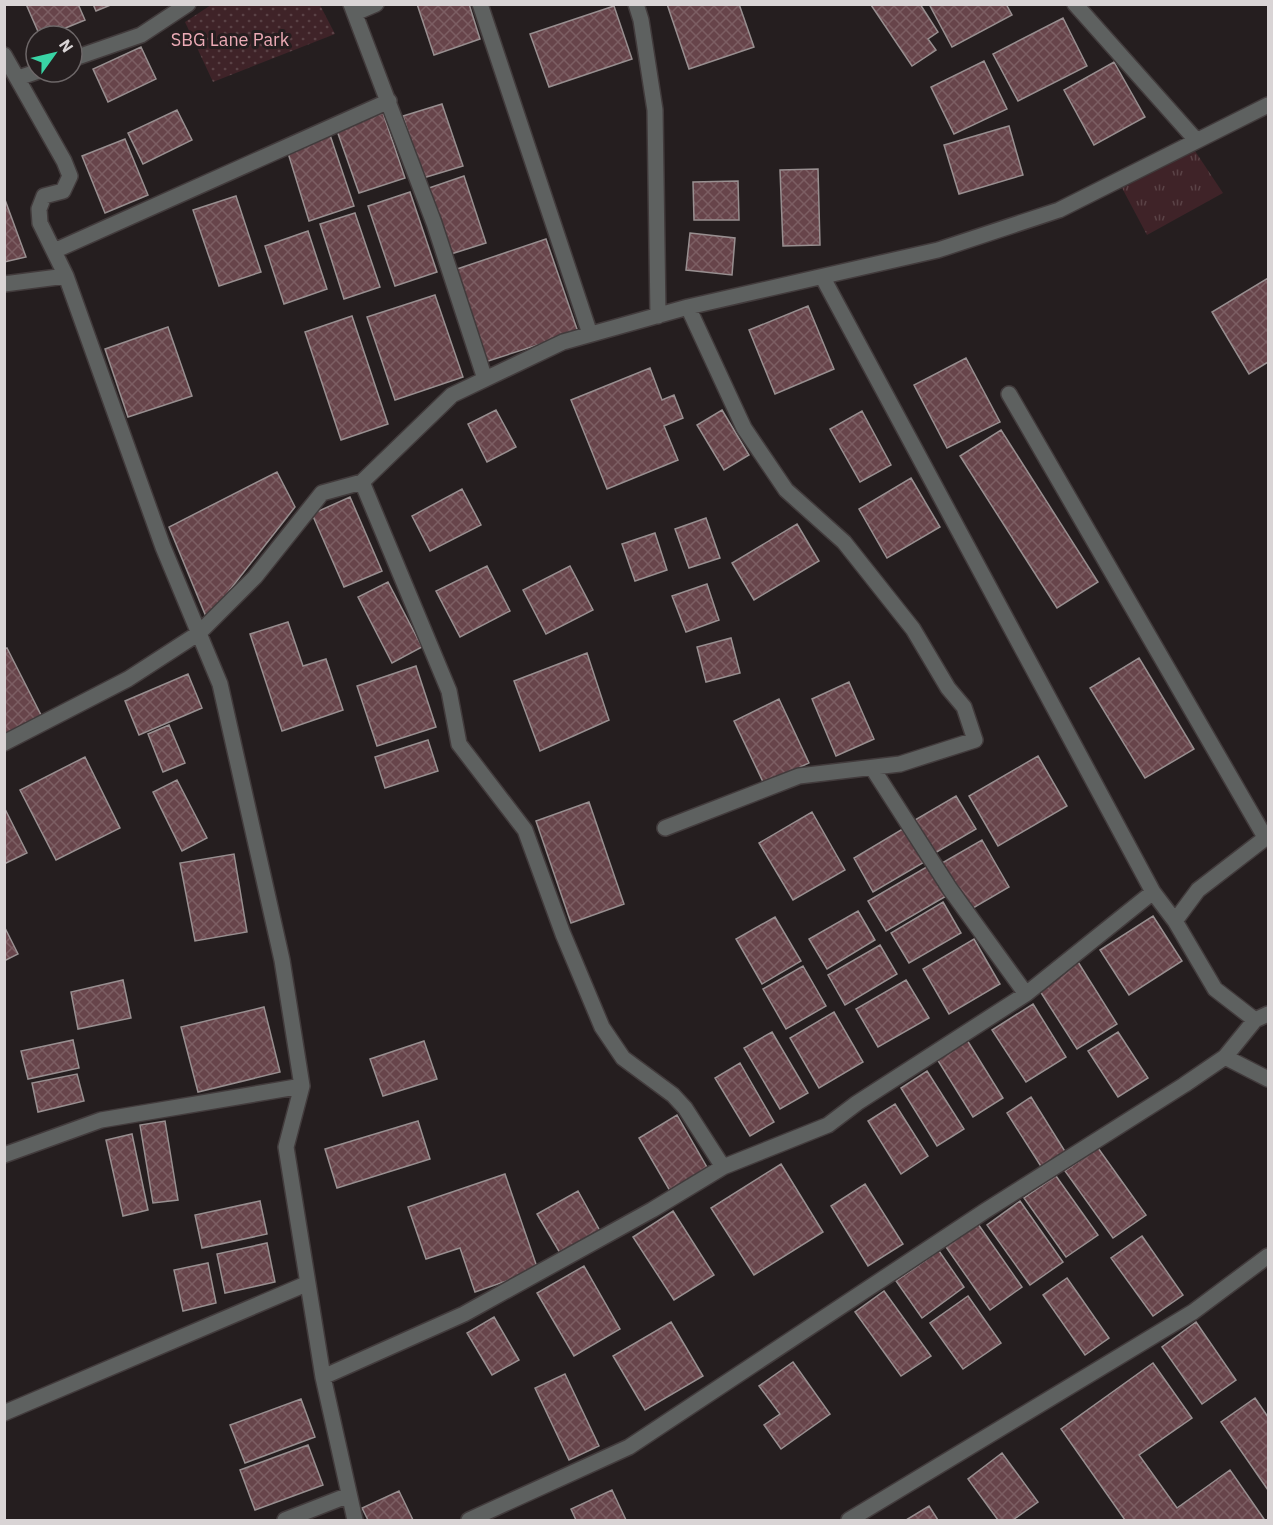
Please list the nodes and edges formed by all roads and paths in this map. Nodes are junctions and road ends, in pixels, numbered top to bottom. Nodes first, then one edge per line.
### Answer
1 (188, 4) edge
2 (376, 4) edge
3 (480, 4) edge
4 (636, 4) edge
5 (1075, 4) edge
6 (353, 9) edge
7 (4, 55) edge
8 (84, 55) edge
9 (24, 76) edge
10 (18, 78) junction
11 (389, 102) junction
12 (1269, 105) edge
13 (1196, 140) junction
14 (54, 251) junction
15 (66, 276) junction
16 (823, 278) junction
17 (4, 284) edge
18 (688, 307) junction
19 (658, 316) junction
20 (590, 334) junction
21 (485, 379) junction
22 (1009, 394) dead end
23 (362, 482) junction
24 (199, 633) junction
25 (4, 743) edge
26 (873, 769) junction
27 (665, 828) dead end
28 (1267, 837) edge
29 (1153, 892) junction
30 (1175, 921) junction
31 (1026, 994) junction
32 (1262, 1017) edge
33 (1225, 1057) junction
34 (1269, 1079) edge
35 (302, 1086) junction
36 (4, 1155) edge
37 (723, 1167) junction
38 (1269, 1256) edge
39 (306, 1284) junction
40 (323, 1377) junction
41 (4, 1413) edge
42 (349, 1495) junction
43 (285, 1521) edge
44 (355, 1521) edge
45 (469, 1521) edge
46 (849, 1521) edge

1 - 8 street
2 - 6 street
3 - 20 street
4 - 19 street
5 - 13 street
6 - 11 street
7 - 10 street
9 - 10 street
10 - 14 street
11 - 14 street
11 - 21 street
12 - 13 street
13 - 16 street
14 - 15 street
15 - 17 street
15 - 24 street
16 - 18 street
16 - 29 street
18 - 19 street
18 - 26 street
19 - 20 street
20 - 21 street
21 - 23 street
22 - 28 street
23 - 24 street
23 - 37 street
24 - 25 street
24 - 35 street
26 - 27 street
26 - 31 street
28 - 30 street
29 - 30 street
29 - 31 street
30 - 32 street
31 - 37 street
32 - 33 street
33 - 34 street
33 - 45 street
35 - 36 street
35 - 39 street
37 - 40 street
38 - 46 street
39 - 40 street
39 - 41 street
40 - 42 street
42 - 43 street
42 - 44 street

